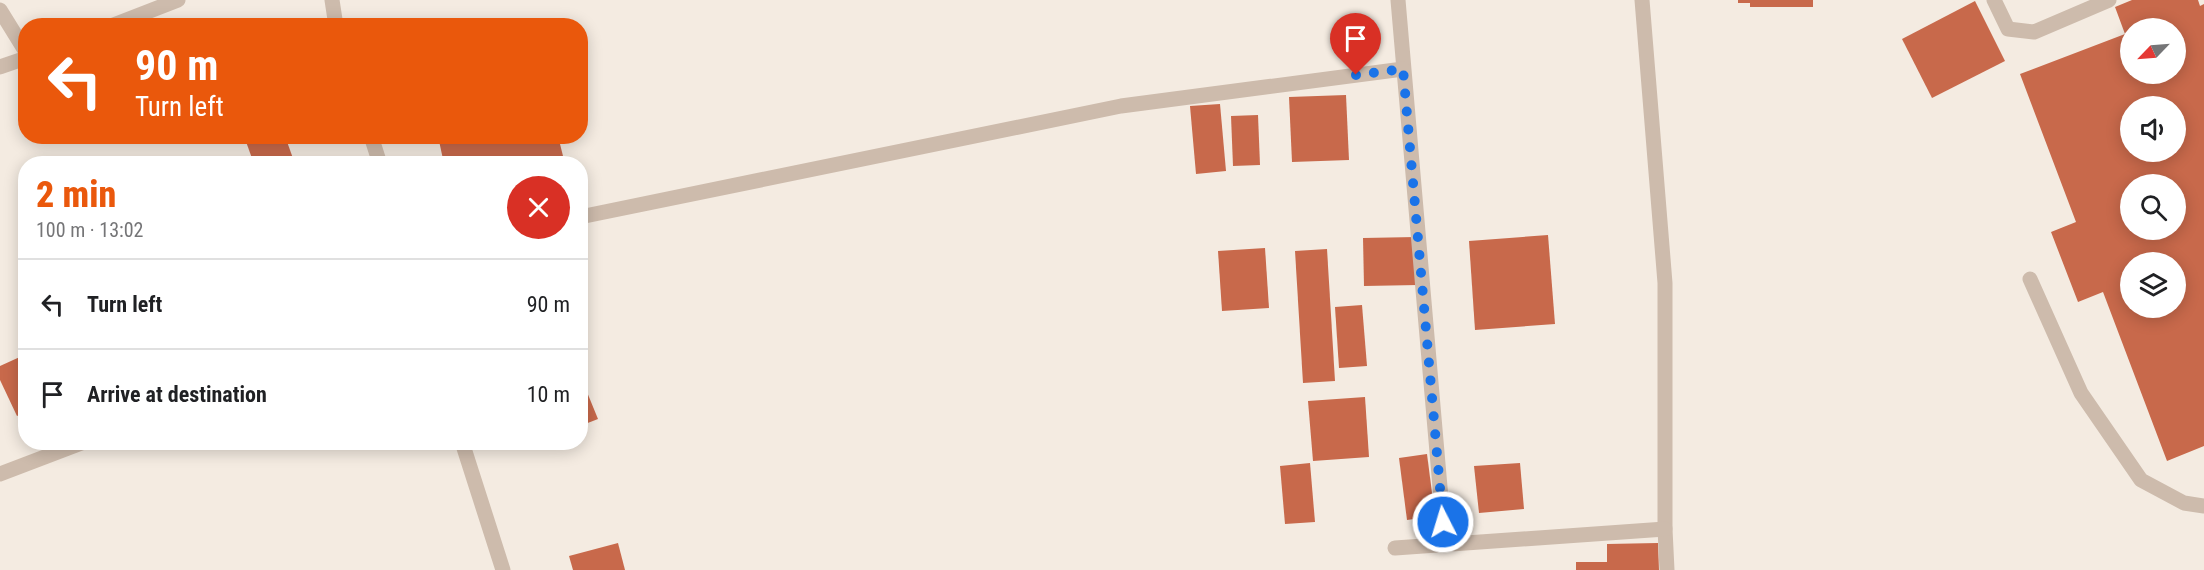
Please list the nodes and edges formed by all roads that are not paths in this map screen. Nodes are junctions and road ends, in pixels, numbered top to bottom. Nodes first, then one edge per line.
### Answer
1 (178, 0) edge
2 (332, 0) edge
3 (1398, 0) edge
4 (1641, 0) edge
5 (1994, 0) edge
6 (2109, 0) edge
7 (0, 10) edge
8 (132, 18) edge
9 (335, 18) edge
10 (18, 39) edge
11 (18, 61) edge
12 (0, 67) edge
13 (1403, 69) junction
14 (588, 215) edge
15 (2030, 279) dead end
16 (63, 450) edge
17 (465, 450) edge
18 (0, 474) edge
19 (2204, 506) edge
20 (1665, 530) junction
21 (1445, 545) junction
22 (1395, 548) dead end
23 (503, 570) edge
24 (1667, 570) edge

1 - 8 street
2 - 9 street
3 - 13 street
4 - 20 street
5 - 6 street
7 - 10 street
11 - 12 street
13 - 14 street
13 - 21 street
15 - 19 street
16 - 18 street
17 - 23 street
20 - 21 street
20 - 24 street
21 - 22 street

